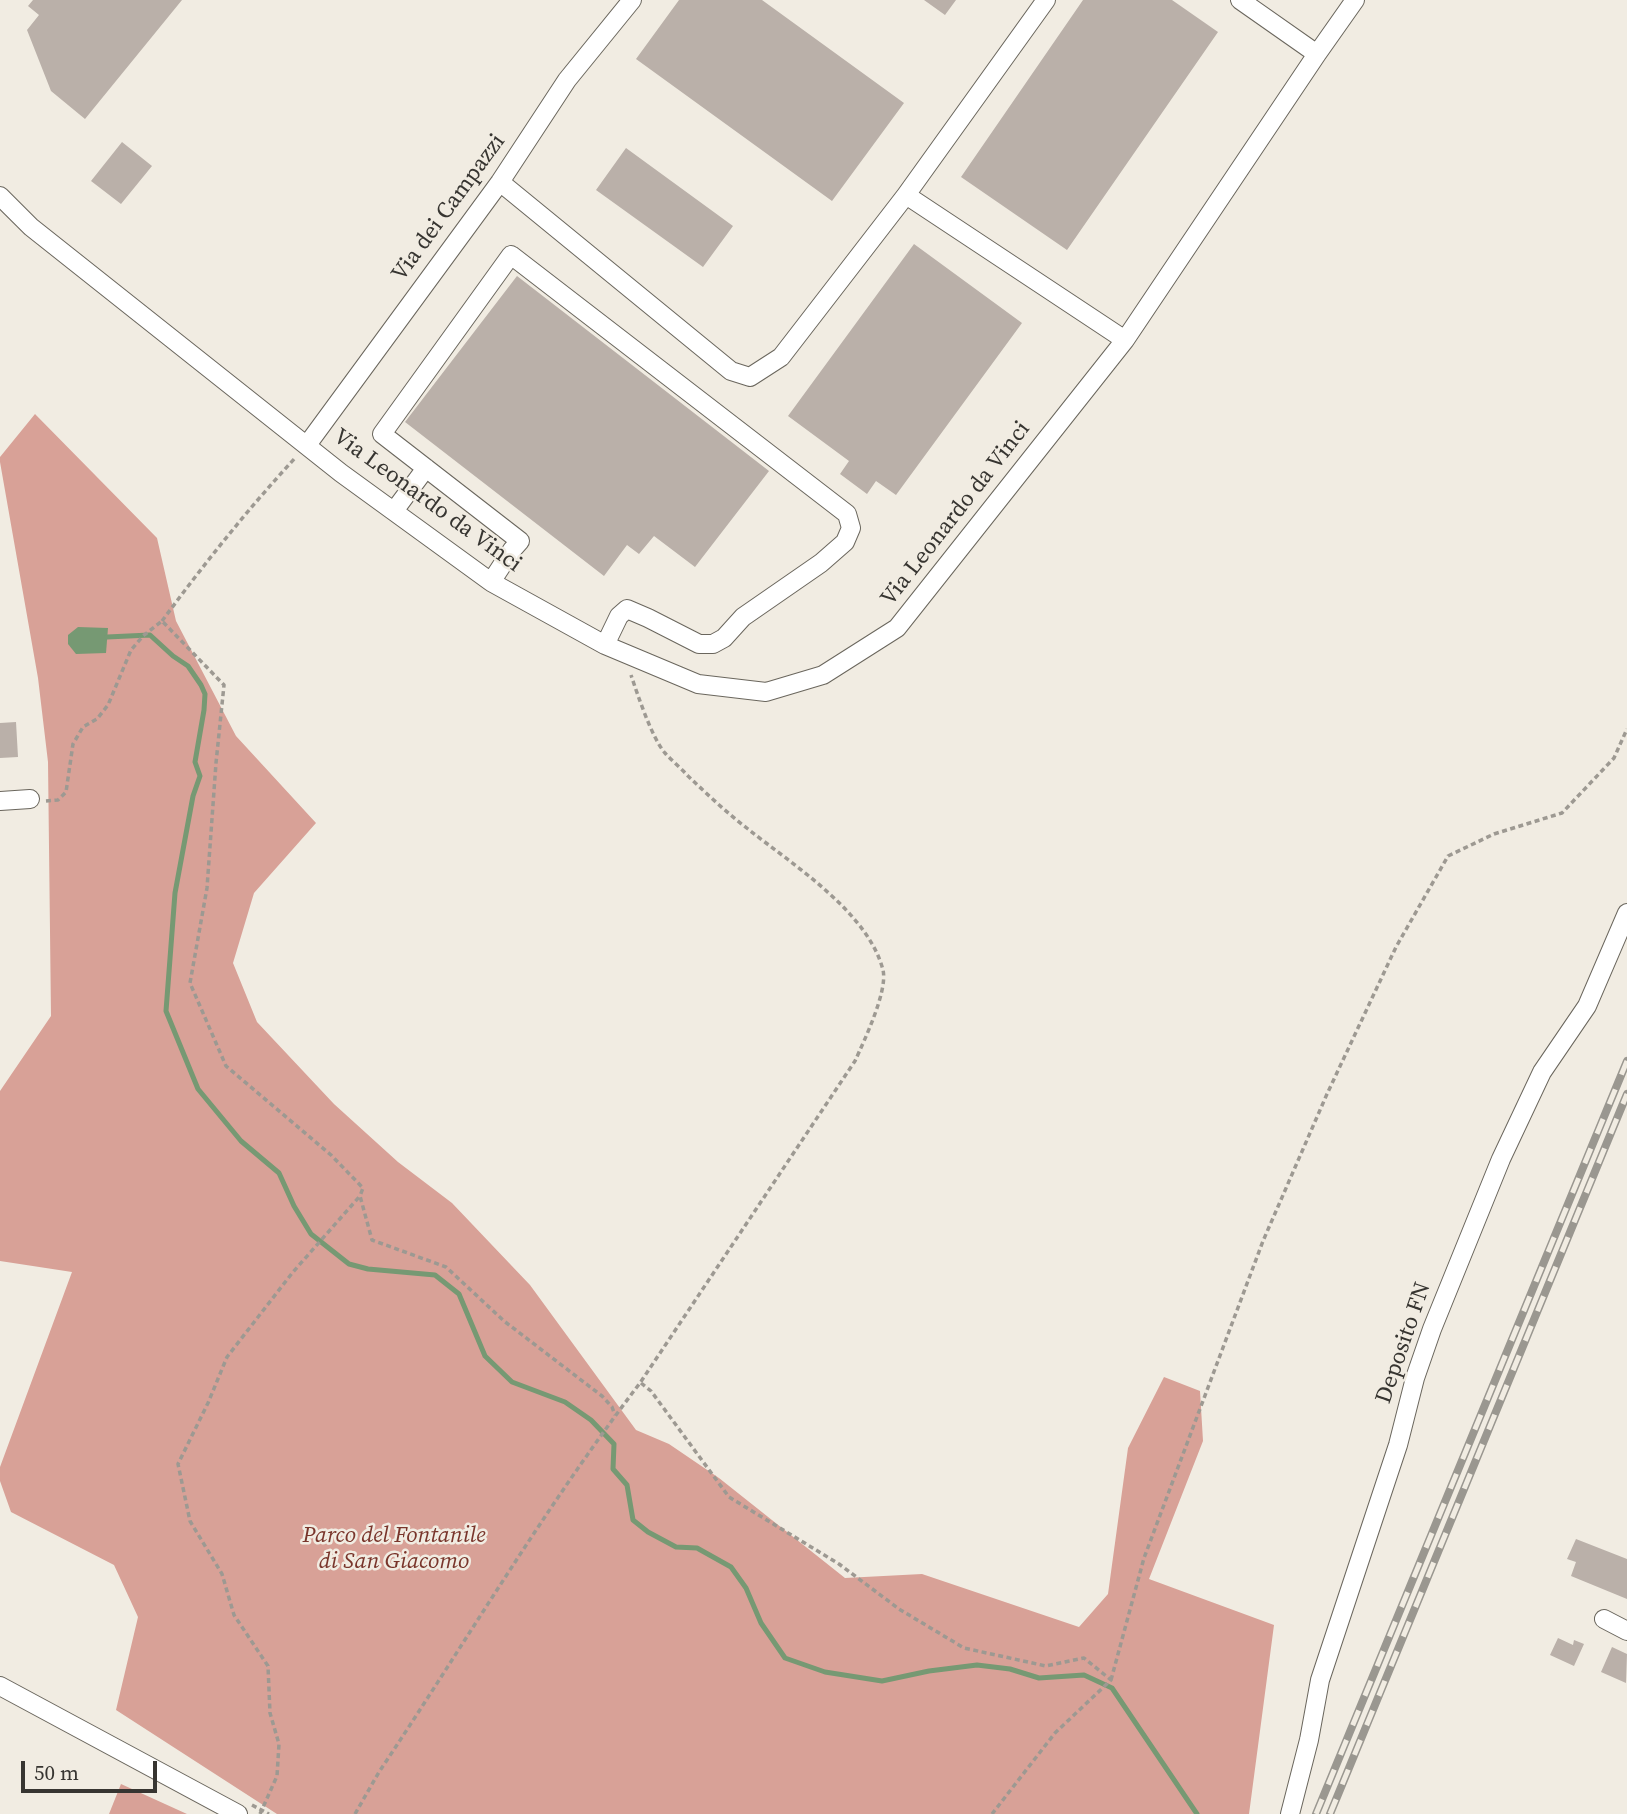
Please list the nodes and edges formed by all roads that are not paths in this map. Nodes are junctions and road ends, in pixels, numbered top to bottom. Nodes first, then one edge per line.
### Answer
1 (632, 0) edge
2 (1046, 0) edge
3 (1240, 0) edge
4 (1355, 0) edge
5 (1317, 54) junction
6 (500, 183) junction
7 (906, 195) junction
8 (0, 196) edge
9 (1125, 340) junction
10 (307, 445) junction
11 (426, 468) junction
12 (394, 511) junction
13 (491, 582) junction
14 (605, 645) junction
15 (30, 799) road end
16 (0, 801) edge
17 (1627, 912) edge
18 (1604, 1619) dead end
19 (1627, 1631) edge
20 (0, 1686) edge
21 (238, 1814) edge
22 (1290, 1814) edge

1 - 6 street, Via dei Campazzi
2 - 7 street
3 - 5 street
4 - 5 street, Via Leonardo da Vinci
5 - 9 street, Via Leonardo da Vinci
6 - 7 street
6 - 10 street, Via dei Campazzi
7 - 9 street
8 - 10 street, Via Leonardo da Vinci
9 - 14 street, Via Leonardo da Vinci
10 - 12 street, Via Leonardo da Vinci
11 - 12 street
11 - 13 street
11 - 14 street
12 - 13 street, Via Leonardo da Vinci
13 - 14 street, Via Leonardo da Vinci
15 - 16 street
17 - 22 street, Deposito FN
18 - 19 street
20 - 21 street

